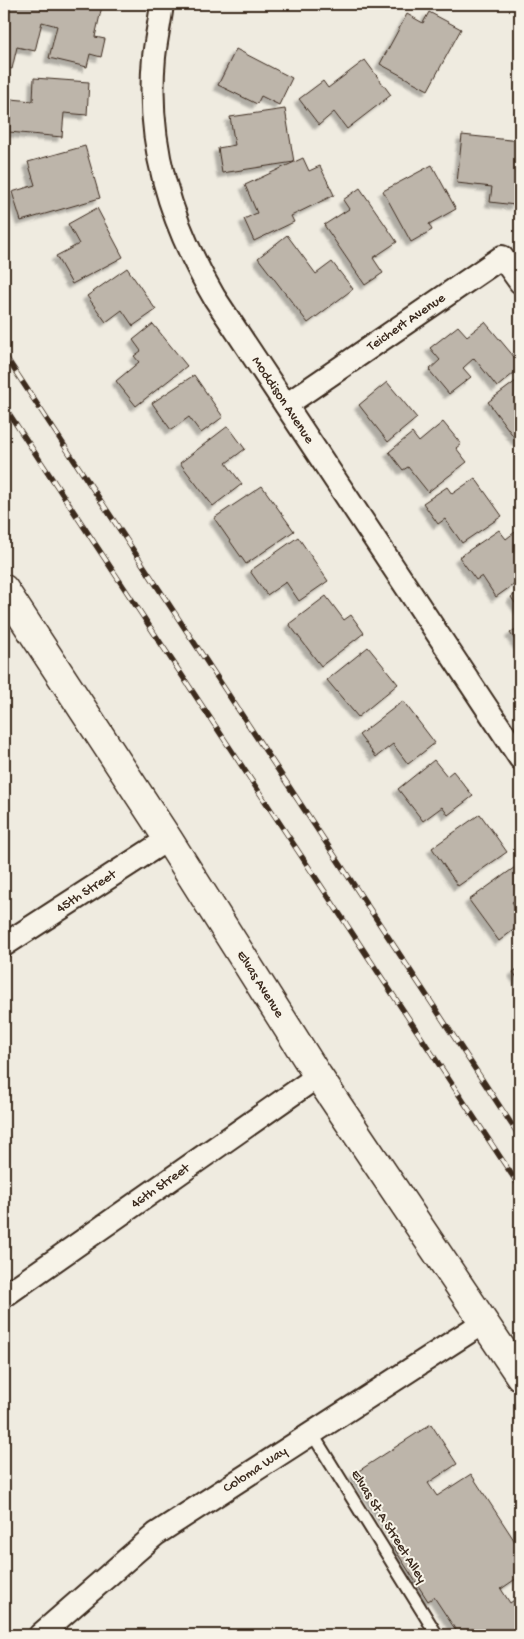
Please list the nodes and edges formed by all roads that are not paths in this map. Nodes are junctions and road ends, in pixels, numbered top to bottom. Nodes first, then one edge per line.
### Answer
1 (162, 4) edge
2 (520, 282) edge
3 (286, 405) junction
4 (4, 589) edge
5 (520, 758) edge
6 (168, 839) junction
7 (4, 945) edge
8 (318, 1076) junction
9 (4, 1296) edge
10 (484, 1322) junction
11 (520, 1376) edge
12 (313, 1435) junction
13 (40, 1635) edge
14 (437, 1635) edge

1 - 3 street, Moddison Avenue
2 - 3 street, Teichert Avenue
3 - 5 street, Moddison Avenue
4 - 6 street, Elvas Avenue
6 - 7 street, 45th Street
6 - 8 street, Elvas Avenue
8 - 9 street, 46th Street
8 - 10 street, Elvas Avenue
10 - 11 street, Elvas Avenue
10 - 12 street, Coloma Way
12 - 13 street, Coloma Way
12 - 14 lane, Elvas St A Street Alley

